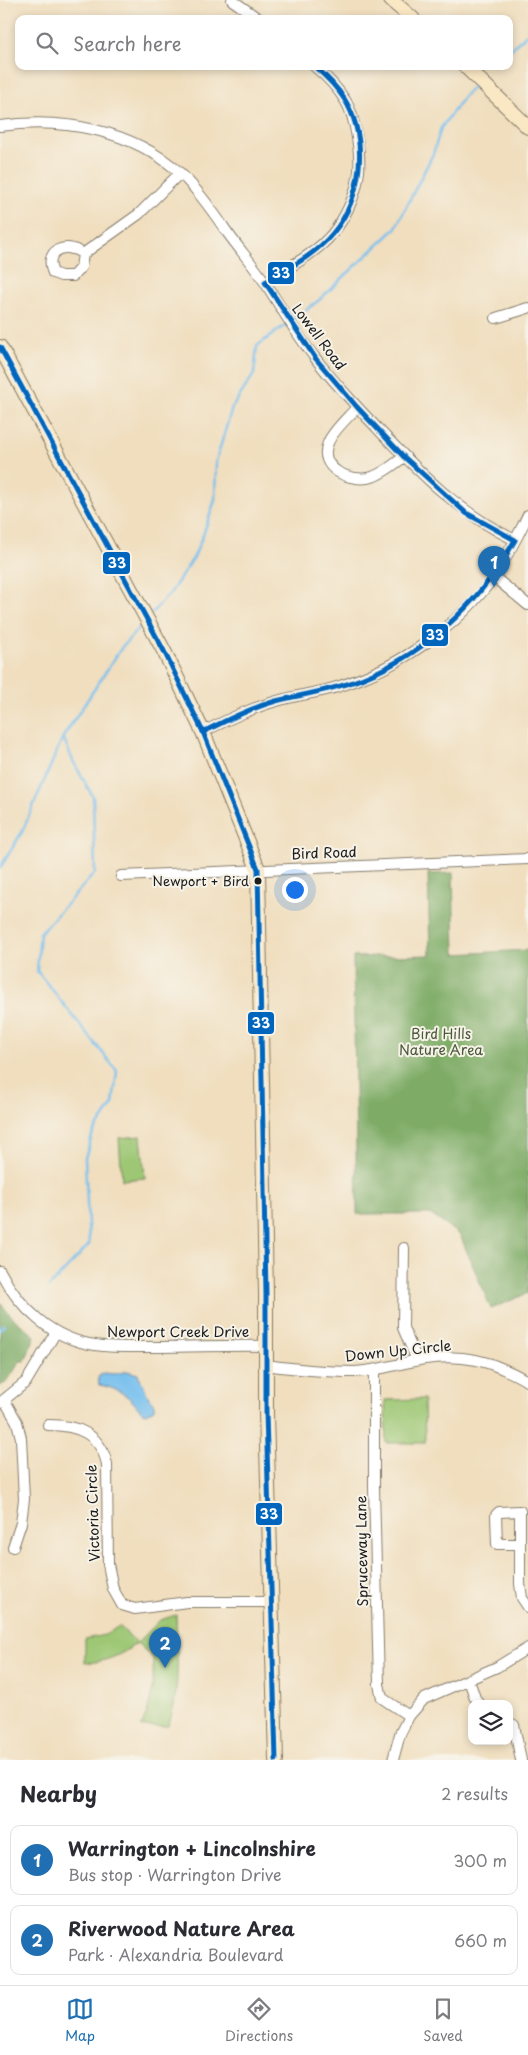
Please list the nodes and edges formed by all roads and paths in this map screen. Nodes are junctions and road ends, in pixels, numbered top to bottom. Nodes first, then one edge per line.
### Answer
1 (232, 0) edge
2 (391, 0) edge
3 (253, 15) edge
4 (408, 15) edge
5 (319, 70) edge
6 (469, 70) edge
7 (0, 126) edge
8 (528, 127) edge
9 (180, 173) junction
10 (83, 254) dead end
11 (265, 282) junction
12 (528, 308) edge
13 (496, 318) dead end
14 (0, 347) edge
15 (357, 407) junction
16 (404, 457) junction
17 (528, 515) edge
18 (515, 540) junction
19 (494, 577) junction
20 (528, 605) edge
21 (203, 732) junction
22 (528, 859) edge
23 (258, 870) junction
24 (121, 876) dead end
25 (404, 1248) dead end
26 (0, 1271) edge
27 (56, 1332) junction
28 (266, 1346) junction
29 (417, 1360) junction
30 (266, 1365) junction
31 (374, 1370) junction
32 (527, 1377) edge
33 (2, 1402) edge
34 (48, 1424) dead end
35 (520, 1544) junction
36 (13, 1546) dead end
37 (272, 1602) junction
38 (528, 1607) edge
39 (528, 1648) edge
40 (469, 1680) junction
41 (476, 1700) edge
42 (409, 1716) junction
43 (513, 1728) edge
44 (276, 1760) edge
45 (393, 1760) edge
46 (521, 1760) edge

1 - 3 street
2 - 4 street
5 - 11 street
6 - 8 street
7 - 9 street, Lowell Road
9 - 10 street
9 - 11 street, Lowell Road
11 - 15 street, Lowell Road
12 - 13 street
14 - 21 street
15 - 16 street, Lowell Road
15 - 16 street
16 - 18 street, Lowell Road
17 - 18 street
18 - 19 street
19 - 20 street
19 - 21 street
21 - 23 street
22 - 23 street, Bird Road
23 - 24 street, Bird Road
23 - 28 street
25 - 29 street
26 - 27 street, Newport Creek Drive
27 - 28 street, Newport Creek Drive
27 - 33 street
28 - 30 street
29 - 31 street, Down Up Circle
29 - 32 street, Down Up Circle
30 - 31 street, Down Up Circle
30 - 37 street
31 - 42 street, Spruceway Lane
33 - 36 street
34 - 37 street, Victoria Circle
35 - 35 street
35 - 38 street
37 - 44 street
39 - 40 street
40 - 41 street
40 - 42 street
42 - 45 street
43 - 46 street

